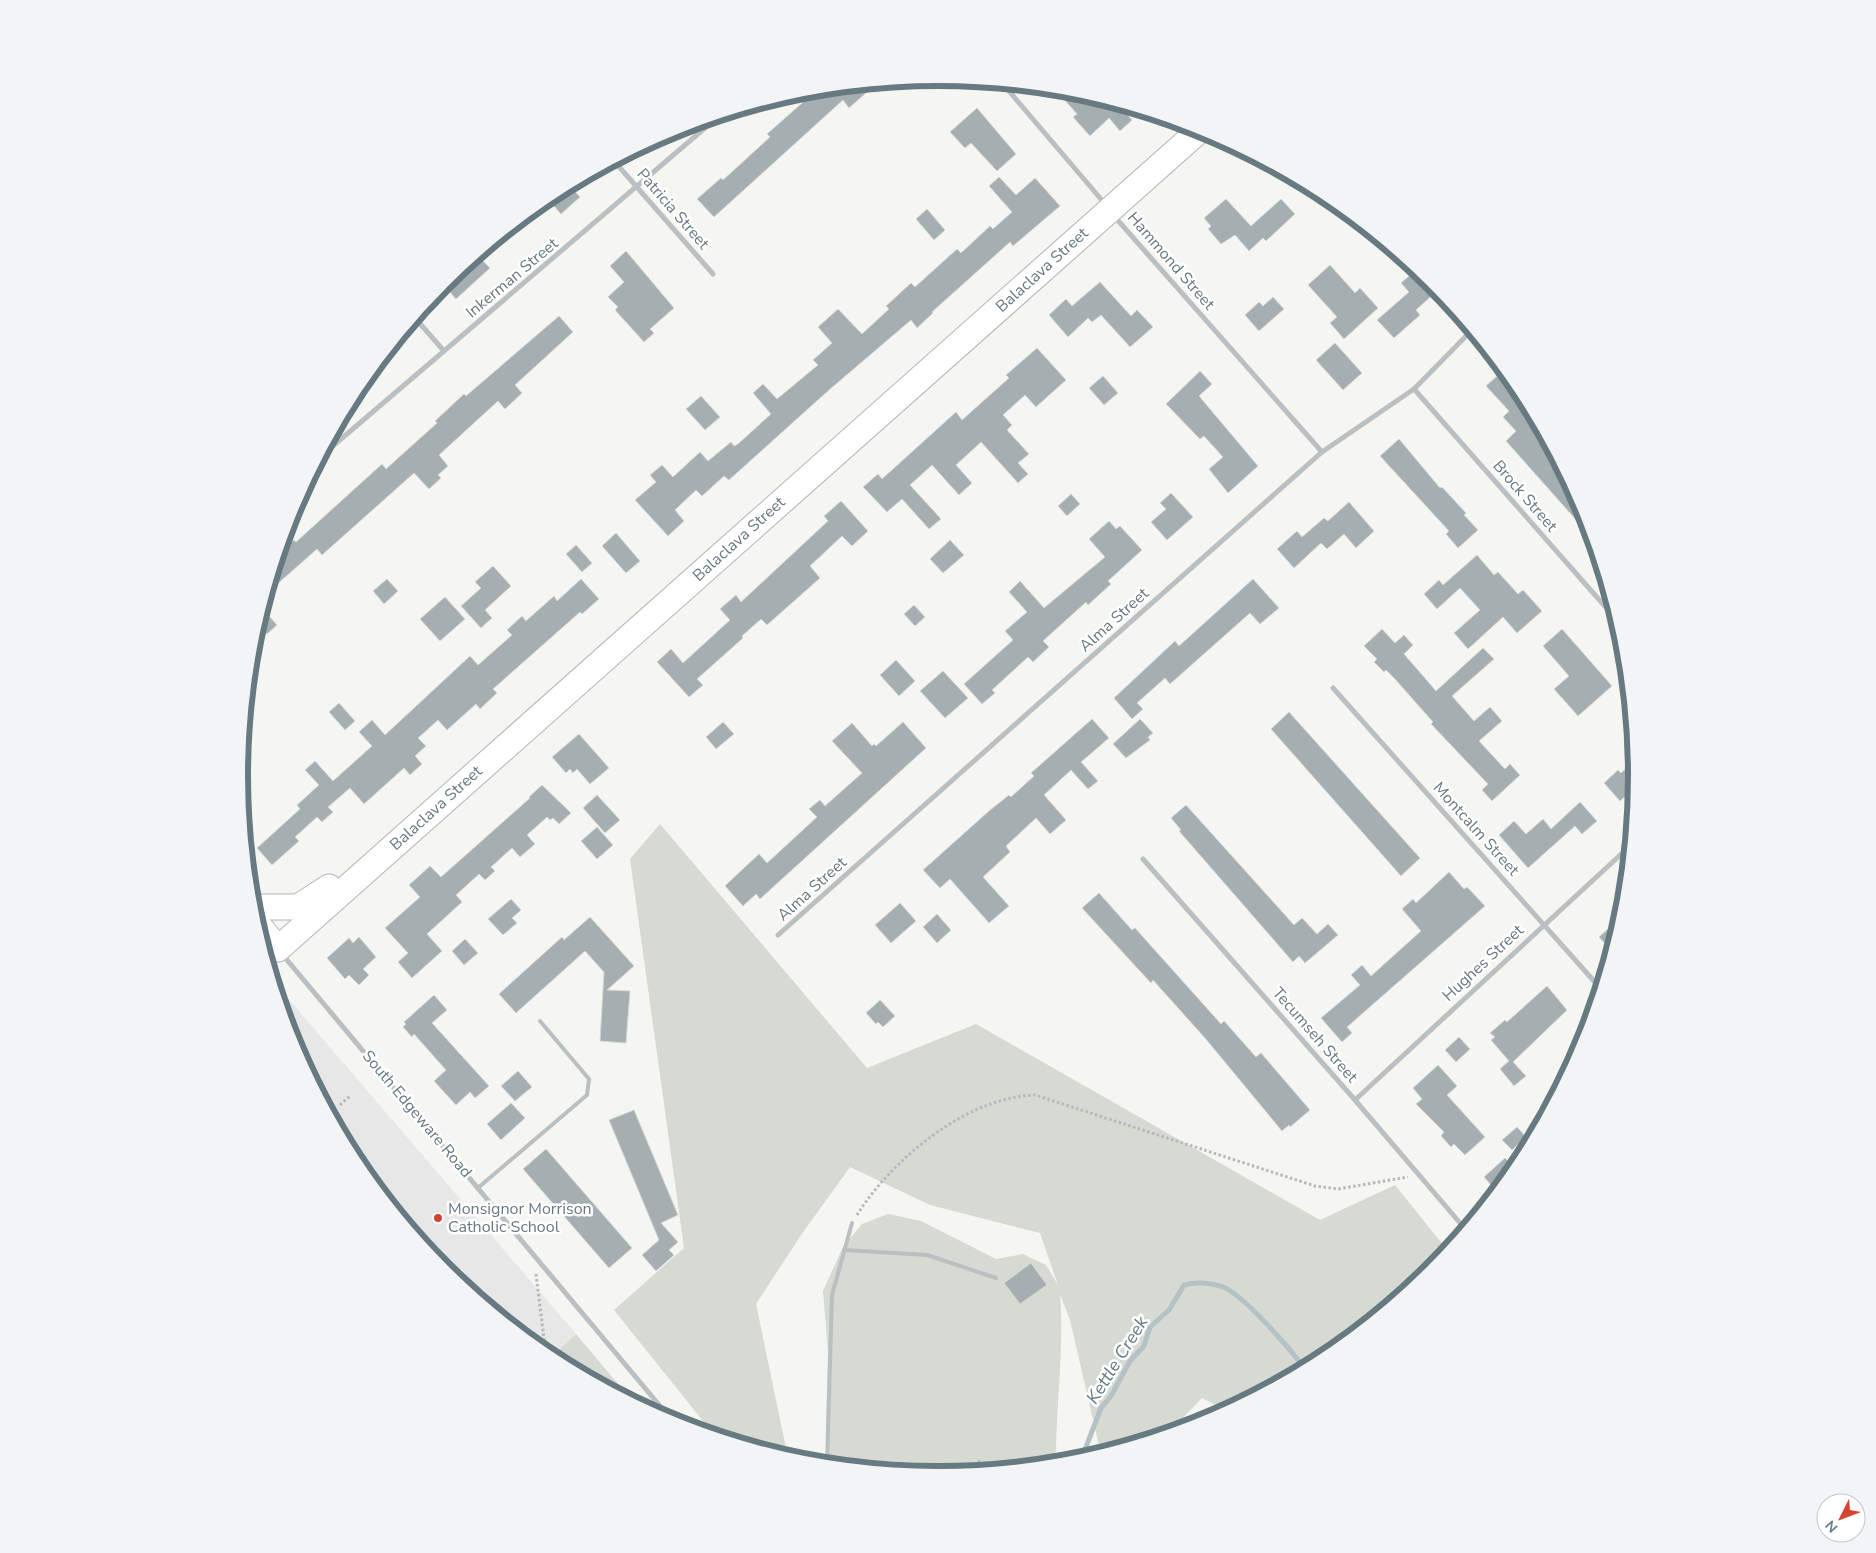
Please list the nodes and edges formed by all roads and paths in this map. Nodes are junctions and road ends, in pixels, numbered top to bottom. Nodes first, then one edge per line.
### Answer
1 (1008, 90) edge
2 (709, 126) edge
3 (1193, 136) edge
4 (618, 165) edge
5 (638, 187) junction
6 (1110, 210) junction
7 (713, 274) dead end
8 (418, 322) edge
9 (1468, 334) edge
10 (444, 351) junction
11 (1414, 389) junction
12 (332, 447) edge
13 (1322, 452) junction
14 (1608, 609) edge
15 (1333, 688) dead end
16 (398, 842) junction
17 (1624, 852) edge
18 (1143, 859) dead end
19 (260, 907) edge
20 (1544, 924) junction
21 (266, 935) edge
22 (778, 936) dead end
23 (278, 949) junction
24 (1596, 984) edge
25 (540, 1021) dead end
26 (351, 1095) dead end
27 (1355, 1100) junction
28 (340, 1105) dead end
29 (1418, 1176) junction
30 (479, 1188) junction
31 (852, 1224) joint
32 (1462, 1226) edge
33 (845, 1250) junction
34 (532, 1251) junction
35 (996, 1278) dead end
36 (544, 1342) edge
37 (663, 1409) edge
38 (827, 1457) edge
39 (978, 1461) dead end
40 (986, 1465) edge

1 - 6 street, Hammond Street
2 - 5 street, Inkerman Street
3 - 6 street, Balaclava Street
4 - 5 street, Patricia Street
5 - 7 street, Patricia Street
5 - 10 street, Inkerman Street
6 - 13 street, Hammond Street
6 - 16 street, Balaclava Street
8 - 10 street
9 - 11 street, Alma Street
10 - 12 street, Inkerman Street
11 - 13 street, Alma Street
11 - 14 street, Brock Street
13 - 22 street, Alma Street
15 - 20 street, Montcalm Street
16 - 19 street
16 - 23 street, Balaclava Street
17 - 20 street, Hughes Street
18 - 27 street, Tecumseh Street
20 - 24 street, Montcalm Street
20 - 27 street, Hughes Street
21 - 23 street, South Edgeware Road
23 - 30 street, South Edgeware Road
25 - 30 lane
26 - 28 path
27 - 29 street, Tecumseh Street
29 - 31 path
29 - 32 street, Tecumseh Street
30 - 34 street, South Edgeware Road
31 - 33 lane
33 - 35 lane
33 - 38 lane
34 - 36 path
34 - 37 street, South Edgeware Road
39 - 40 path

